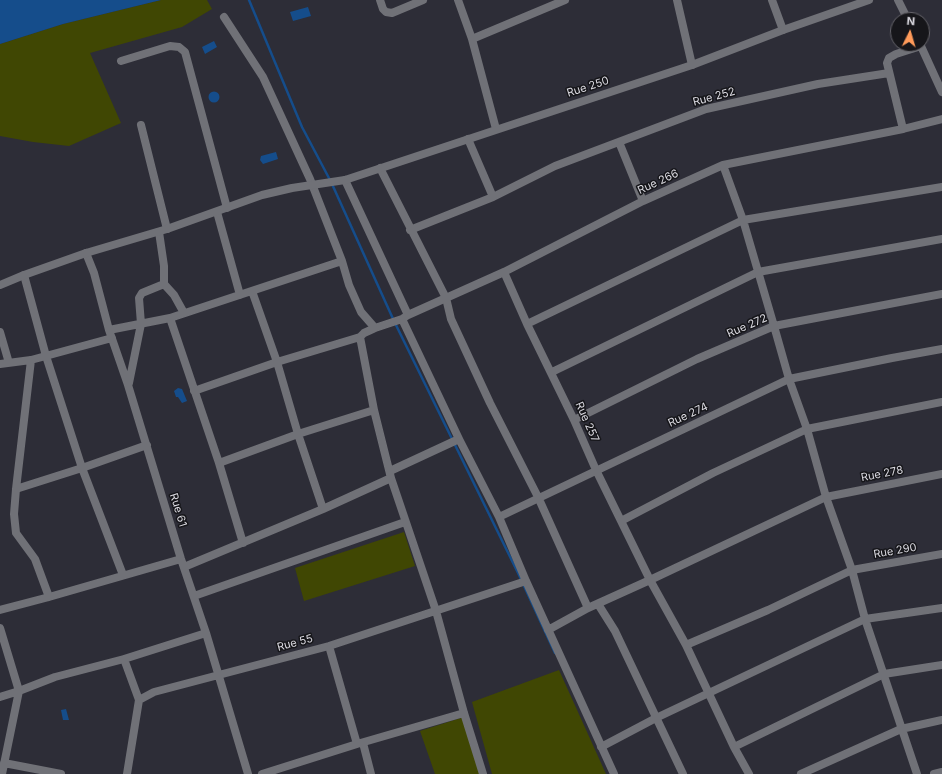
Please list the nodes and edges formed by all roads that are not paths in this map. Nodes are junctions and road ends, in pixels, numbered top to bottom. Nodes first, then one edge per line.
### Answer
1 (380, 0) edge
2 (422, 0) edge
3 (458, 0) edge
4 (566, 0) edge
5 (678, 0) edge
6 (772, 0) edge
7 (868, 0) edge
8 (898, 0) edge
9 (904, 12) edge
10 (224, 17) dead end
11 (783, 30) junction
12 (472, 39) junction
13 (902, 52) edge
14 (924, 52) edge
15 (121, 61) dead end
16 (692, 65) junction
17 (889, 73) junction
18 (942, 92) edge
19 (942, 119) edge
20 (141, 125) dead end
21 (903, 128) junction
22 (496, 129) junction
23 (468, 138) junction
24 (620, 142) junction
25 (723, 165) junction
26 (380, 168) junction
27 (345, 180) junction
28 (312, 184) junction
29 (942, 187) edge
30 (493, 198) junction
31 (643, 201) junction
32 (227, 208) junction
33 (217, 212) junction
34 (743, 220) junction
35 (410, 230) junction
36 (163, 231) junction
37 (942, 239) edge
38 (86, 252) junction
39 (342, 261) junction
40 (504, 272) junction
41 (758, 272) junction
42 (24, 275) junction
43 (164, 284) junction
44 (0, 286) edge
45 (252, 291) junction
46 (942, 294) edge
47 (240, 295) junction
48 (446, 298) junction
49 (184, 313) junction
50 (405, 317) junction
51 (170, 318) junction
52 (140, 324) junction
53 (527, 324) junction
54 (774, 326) junction
55 (375, 328) junction
56 (0, 332) edge
57 (111, 334) junction
58 (360, 337) junction
59 (942, 349) edge
60 (46, 356) junction
61 (31, 360) junction
62 (277, 362) junction
63 (9, 363) junction
64 (0, 364) edge
65 (552, 372) junction
66 (789, 379) junction
67 (128, 385) junction
68 (194, 390) junction
69 (942, 402) edge
70 (374, 410) junction
71 (574, 420) junction
72 (806, 429) junction
73 (298, 434) junction
74 (459, 439) junction
75 (147, 445) junction
76 (219, 463) junction
77 (82, 468) junction
78 (596, 470) junction
79 (390, 474) junction
80 (942, 474) edge
81 (16, 489) junction
82 (826, 496) junction
83 (538, 498) junction
84 (323, 509) junction
85 (499, 517) junction
86 (621, 521) junction
87 (405, 522) junction
88 (243, 543) junction
89 (942, 554) edge
90 (181, 559) junction
91 (184, 567) junction
92 (852, 570) junction
93 (122, 575) junction
94 (650, 580) junction
95 (526, 581) junction
96 (194, 596) junction
97 (49, 597) junction
98 (598, 604) junction
99 (588, 608) junction
100 (942, 608) edge
101 (0, 610) edge
102 (436, 611) junction
103 (865, 619) junction
104 (0, 628) edge
105 (548, 630) junction
106 (206, 633) junction
107 (686, 645) junction
108 (328, 646) junction
109 (124, 659) junction
110 (942, 665) edge
111 (884, 674) junction
112 (217, 675) junction
113 (19, 691) junction
114 (709, 693) junction
115 (0, 697) edge
116 (139, 700) junction
117 (464, 713) junction
118 (656, 718) junction
119 (942, 720) edge
120 (901, 729) junction
121 (360, 743) junction
122 (601, 747) junction
123 (734, 747) junction
124 (4, 763) junction
125 (942, 772) edge
126 (2, 774) edge
127 (61, 774) edge
128 (127, 774) edge
129 (248, 774) edge
130 (262, 774) edge
131 (371, 774) edge
132 (483, 774) edge
133 (614, 774) edge
134 (683, 774) edge
135 (749, 774) edge
136 (801, 774) edge
137 (917, 774) edge
138 (934, 774) edge

1 - 2 street
3 - 12 street
4 - 12 street
5 - 16 street
6 - 11 street
7 - 11 street, Rue 250
8 - 9 street
10 - 28 street
11 - 16 street, Rue 250
12 - 22 street
13 - 17 street
14 - 18 street
15 - 32 street
16 - 22 street, Rue 250
17 - 21 street
17 - 24 street, Rue 252
19 - 21 street, Rue 266
20 - 36 street
21 - 25 street, Rue 266
22 - 23 street, Rue 250
23 - 26 street, Rue 250
23 - 30 street
24 - 30 street, Rue 252
24 - 31 street
25 - 31 street, Rue 266
25 - 34 street
26 - 27 street, Rue 250
26 - 35 street
27 - 28 street, Rue 250
27 - 50 street
28 - 32 street, Rue 250
28 - 39 street
29 - 34 street
30 - 35 street, Rue 252
31 - 40 street, Rue 266
32 - 33 street, Rue 250
33 - 36 street, Rue 250
33 - 47 street
34 - 41 street
34 - 53 street
35 - 48 street
36 - 38 street, Rue 250
36 - 43 street
37 - 41 street
38 - 42 street, Rue 250
38 - 57 street, Rue 61
39 - 45 street
39 - 55 street
40 - 48 street, Rue 266
40 - 53 street, Rue 257
41 - 54 street
41 - 65 street
42 - 44 street, Rue 250
42 - 60 street
43 - 49 street
43 - 52 street
45 - 47 street
45 - 62 street
46 - 54 street, Rue 272
47 - 49 street
48 - 50 street, Rue 266
48 - 83 street
49 - 51 street
50 - 55 street, Rue 266
50 - 74 street
51 - 52 street
51 - 68 street
52 - 57 street
52 - 67 street
53 - 65 street, Rue 257
54 - 66 street
54 - 71 street, Rue 272
55 - 58 street, Rue 266
56 - 63 street
57 - 60 street
57 - 67 street, Rue 61
58 - 62 street, Rue 266
58 - 70 street
59 - 66 street, Rue 274
60 - 61 street
60 - 77 street
61 - 63 street
61 - 81 street
62 - 68 street, Rue 266
62 - 73 street
63 - 64 street
65 - 71 street, Rue 257
66 - 72 street
66 - 78 street, Rue 274
67 - 75 street, Rue 61
68 - 76 street
69 - 72 street
70 - 73 street
70 - 79 street
71 - 78 street, Rue 257
72 - 82 street
72 - 86 street
73 - 76 street
73 - 84 street
74 - 79 street
74 - 85 street
75 - 77 street
75 - 90 street, Rue 61
76 - 88 street
77 - 81 street
77 - 93 street
78 - 83 street, Rue 274
78 - 86 street, Rue 257
79 - 84 street
79 - 87 street
80 - 82 street, Rue 278
81 - 97 street
82 - 92 street
82 - 94 street, Rue 278
83 - 85 street, Rue 274
83 - 99 street
84 - 88 street
85 - 95 street
86 - 94 street, Rue 257
87 - 96 street
87 - 102 street
88 - 91 street
89 - 92 street, Rue 290
90 - 91 street, Rue 61
90 - 93 street
91 - 96 street, Rue 61
92 - 103 street
92 - 107 street, Rue 290
93 - 97 street
94 - 98 street, Rue 278
94 - 107 street, Rue 257
95 - 102 street, Rue 55
95 - 105 street
96 - 106 street, Rue 61
97 - 101 street
98 - 99 street, Rue 278
98 - 118 street
99 - 105 street, Rue 278
100 - 103 street
102 - 108 street, Rue 55
102 - 117 street
103 - 111 street
103 - 114 street
104 - 113 street
105 - 122 street
106 - 109 street
106 - 112 street, Rue 61
107 - 114 street, Rue 257
108 - 112 street, Rue 55
108 - 121 street
109 - 113 street
109 - 116 street
110 - 111 street
111 - 120 street
111 - 123 street
112 - 116 street, Rue 55
112 - 129 street, Rue 61
113 - 115 street
113 - 124 street
114 - 118 street
114 - 123 street, Rue 257
116 - 128 street
117 - 121 street
117 - 132 street
118 - 122 street
118 - 134 street
119 - 120 street
120 - 136 street
120 - 137 street
121 - 130 street
121 - 131 street
122 - 133 street
123 - 135 street, Rue 257
124 - 126 street
124 - 127 street
125 - 138 street

